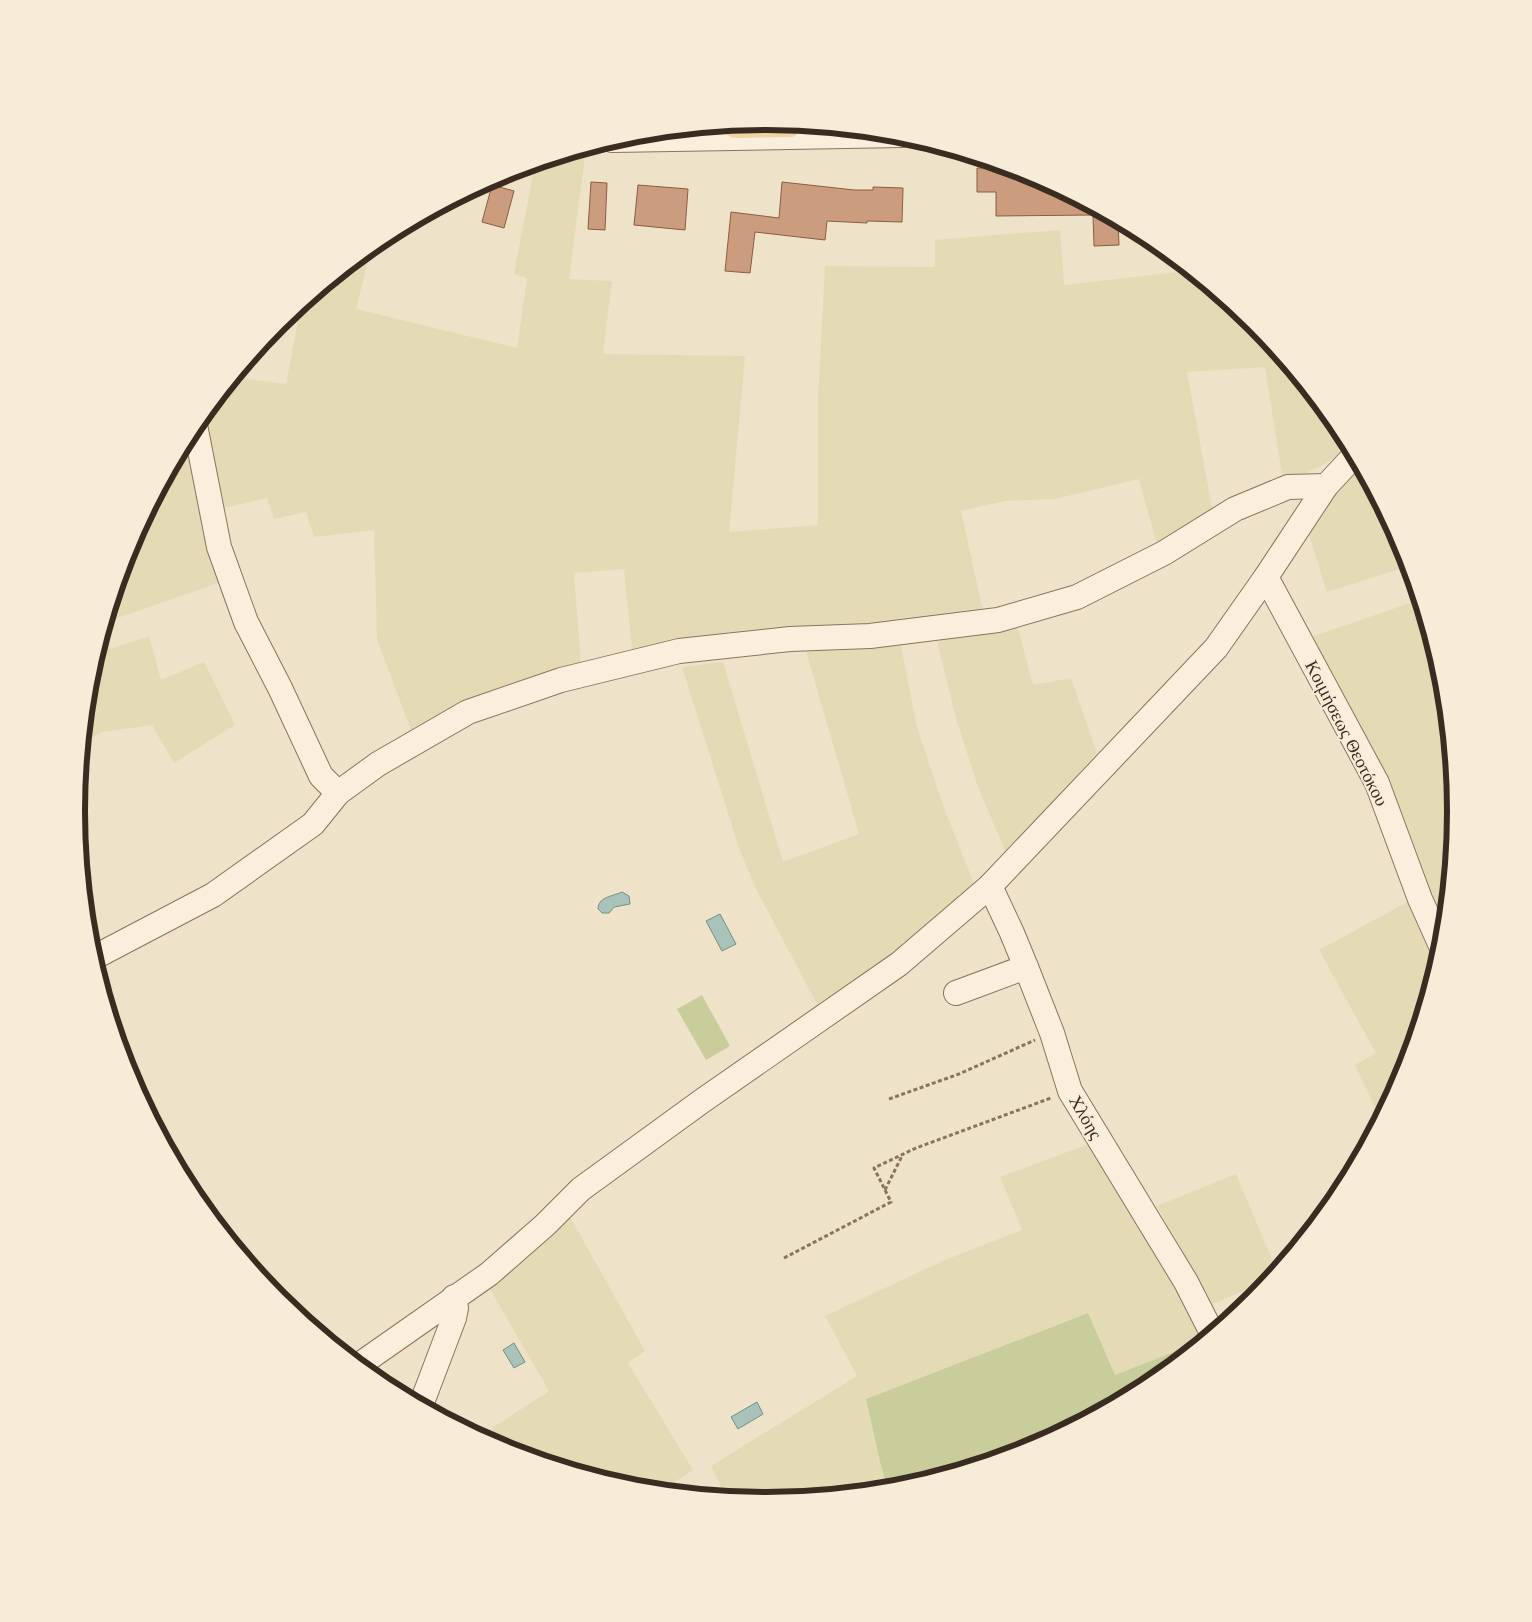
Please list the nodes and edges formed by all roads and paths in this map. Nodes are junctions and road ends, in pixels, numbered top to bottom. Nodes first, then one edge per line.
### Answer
1 (854, 136) edge
2 (657, 139) edge
3 (197, 438) edge
4 (1350, 461) edge
5 (1326, 486) junction
6 (1266, 577) junction
7 (338, 793) junction
8 (990, 886) junction
9 (1436, 934) edge
10 (100, 954) edge
11 (1026, 967) junction
12 (956, 993) dead end
13 (1052, 1033) junction
14 (1070, 1091) junction
15 (889, 1099) dead end
16 (904, 1154) junction
17 (885, 1190) junction
18 (784, 1258) dead end
19 (454, 1297) junction
20 (1209, 1328) edge
21 (365, 1361) edge
22 (423, 1400) edge

1 - 2 street
3 - 7 street
4 - 5 street
5 - 6 street
5 - 7 street
6 - 8 street
6 - 9 street, Κοιμήσεως Θεοτόκου
7 - 10 street
8 - 11 street, Χλόης
8 - 19 street
11 - 12 street
11 - 13 street, Χλόης
13 - 14 street, Χλόης
13 - 15 path
14 - 16 path
14 - 20 street, Χλόης
16 - 17 path
16 - 17 path
17 - 18 path
19 - 21 street
19 - 22 street

